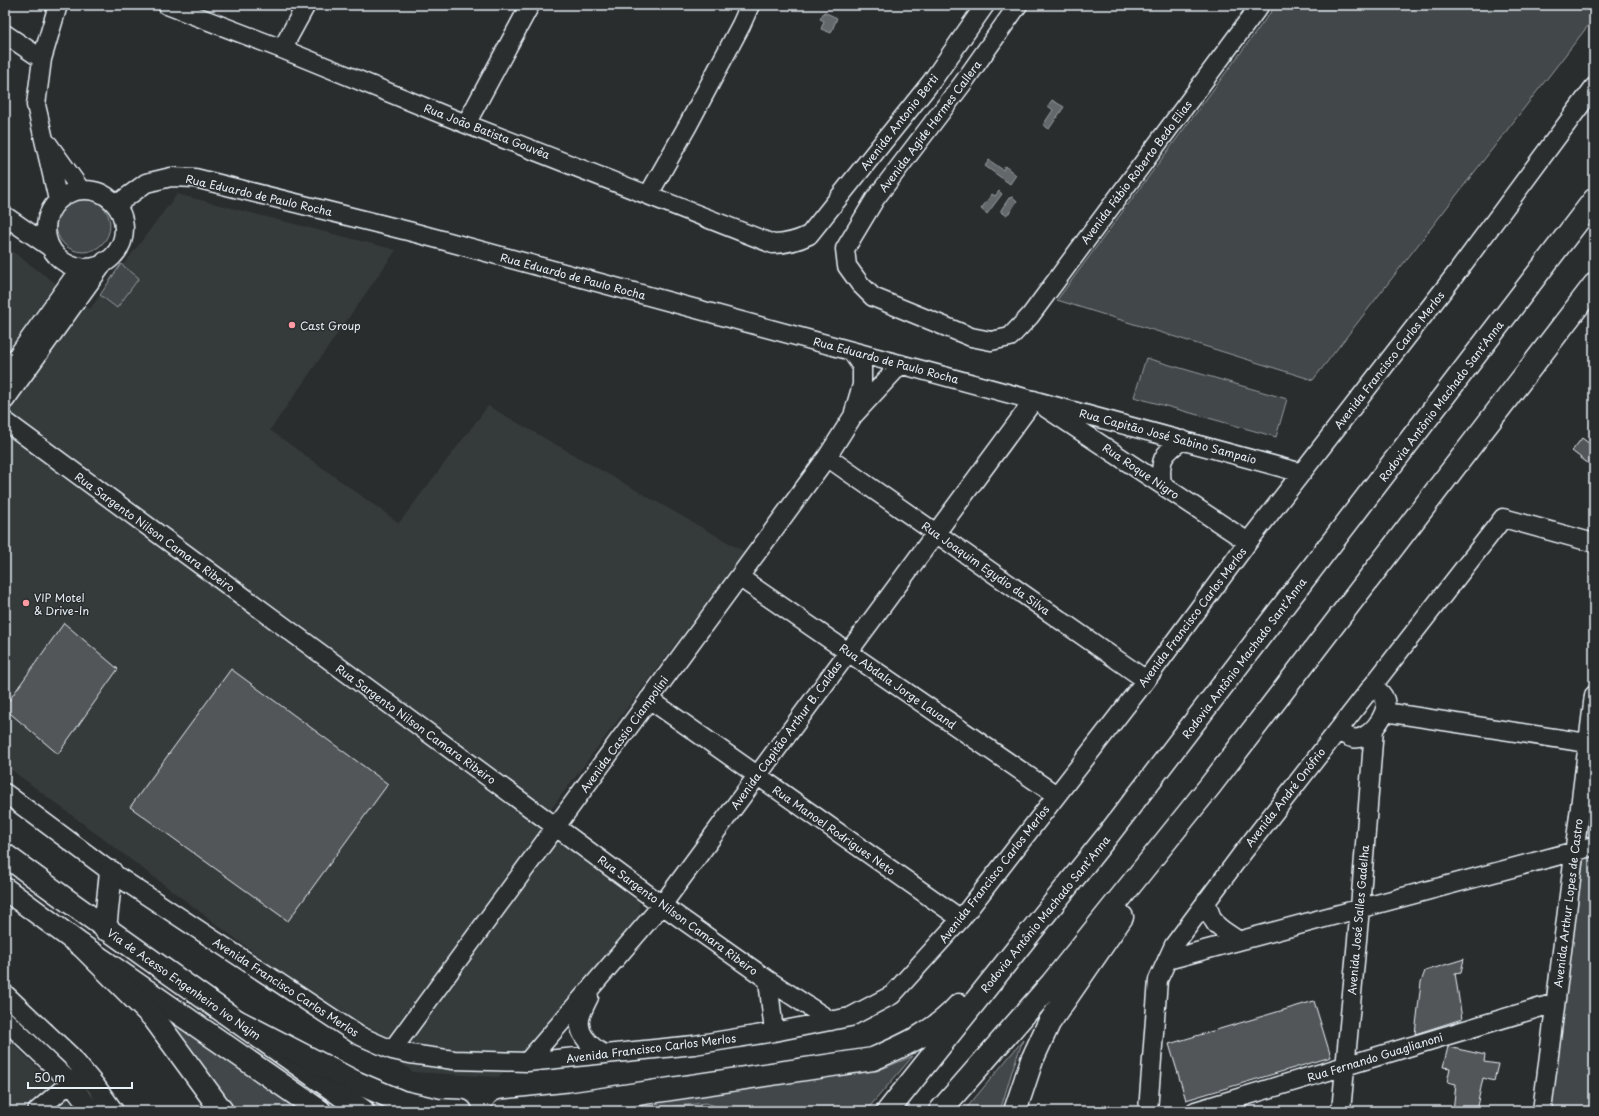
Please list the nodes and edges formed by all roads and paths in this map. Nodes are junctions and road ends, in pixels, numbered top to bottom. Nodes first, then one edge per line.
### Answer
1 (58, 5) edge
2 (167, 5) edge
3 (306, 5) edge
4 (530, 5) edge
5 (750, 5) edge
6 (985, 5) edge
7 (1018, 5) edge
8 (1260, 5) edge
9 (5, 34) edge
10 (282, 49) junction
11 (42, 59) junction
12 (1594, 87) edge
13 (466, 124) junction
14 (43, 137) junction
15 (81, 190) junction
16 (649, 194) junction
17 (58, 200) junction
18 (1594, 200) edge
19 (116, 205) junction
20 (11, 220) edge
21 (46, 223) junction
22 (809, 235) joint
23 (50, 248) junction
24 (105, 262) junction
25 (81, 267) junction
26 (1594, 285) edge
27 (1010, 337) joint
28 (852, 352) junction
29 (900, 364) junction
30 (5, 373) edge
31 (5, 400) edge
32 (1034, 400) junction
33 (853, 416) junction
34 (5, 421) edge
35 (1183, 440) junction
36 (827, 457) junction
37 (1302, 473) junction
38 (1162, 485) junction
39 (936, 533) junction
40 (1248, 542) junction
41 (1594, 543) edge
42 (739, 577) junction
43 (848, 652) junction
44 (1146, 680) junction
45 (1372, 686) junction
46 (1594, 694) edge
47 (649, 699) junction
48 (1385, 712) junction
49 (1338, 730) junction
50 (1370, 736) junction
51 (1591, 743) edge
52 (757, 775) junction
53 (1210, 786) junction
54 (5, 793) edge
55 (1056, 795) junction
56 (556, 827) junction
57 (1594, 846) edge
58 (1574, 851) junction
59 (5, 855) edge
60 (112, 872) junction
61 (5, 889) edge
62 (1206, 901) junction
63 (662, 904) junction
64 (1051, 905) junction
65 (1360, 908) junction
66 (961, 919) junction
67 (105, 929) junction
68 (1238, 940) junction
69 (82, 946) junction
70 (1167, 960) junction
71 (768, 980) junction
72 (594, 986) junction
73 (5, 994) edge
74 (1555, 1003) junction
75 (5, 1020) edge
76 (832, 1020) junction
77 (239, 1022) junction
78 (774, 1032) junction
79 (392, 1050) junction
80 (604, 1054) junction
81 (527, 1062) junction
82 (1345, 1065) junction
83 (77, 1077) junction
84 (294, 1093) junction
85 (37, 1111) edge
86 (92, 1111) edge
87 (114, 1111) edge
88 (222, 1111) edge
89 (312, 1111) edge
90 (320, 1111) edge
91 (363, 1111) edge
92 (461, 1111) edge
93 (502, 1111) edge
94 (888, 1111) edge
95 (940, 1111) edge
96 (1015, 1111) edge
97 (1148, 1111) edge
98 (1195, 1111) edge
99 (1343, 1111) edge
100 (1542, 1111) edge

1 - 11 street
2 - 10 street, Rua João Batista Gouvêa
3 - 10 street
4 - 13 street
5 - 16 street
6 - 22 street, Avenida Antonio Berti
7 - 27 street, Avenida Agide Hermes Callera
8 - 27 street, Avenida Fábio Roberto Bedo Elias
9 - 11 street
10 - 13 street, Rua João Batista Gouvêa
11 - 14 street
12 - 37 street, Avenida Francisco Carlos Merlos
13 - 16 street, Rua João Batista Gouvêa
14 - 15 street
14 - 17 street
15 - 17 street
15 - 19 street
16 - 22 street, Rua João Batista Gouvêa
17 - 21 street
18 - 64 main road, Rodovia Antônio Machado Sant'Anna
19 - 24 street
19 - 28 street, Rua Eduardo de Paulo Rocha
20 - 21 street
20 - 23 street
21 - 23 street
23 - 25 street
24 - 25 street
24 - 31 street
25 - 30 street
26 - 53 main road
28 - 29 street, Rua Eduardo de Paulo Rocha
28 - 33 street
29 - 32 street, Rua Eduardo de Paulo Rocha
29 - 33 street
32 - 35 street, Rua Capitão José Sabino Sampaio
32 - 38 street, Rua Roque Nigro
32 - 39 street, Avenida Capitão Arthur B. Caldas
33 - 36 street, Avenida Cassio Ciampolini
34 - 56 street, Rua Sargento Nilson Camara Ribeiro
35 - 37 street, Rua Capitão José Sabino Sampaio
35 - 38 street
36 - 39 street, Rua Joaquim Egydio da Silva
36 - 42 street, Avenida Cassio Ciampolini
37 - 40 street, Avenida Francisco Carlos Merlos
38 - 40 street, Rua Roque Nigro
39 - 43 street, Avenida Capitão Arthur B. Caldas
39 - 44 street, Rua Joaquim Egydio da Silva
40 - 44 street, Avenida Francisco Carlos Merlos
41 - 45 street, Avenida André Onófrio
42 - 43 street, Rua Abdala Jorge Lauand
42 - 47 street, Avenida Cassio Ciampolini
43 - 52 street, Avenida Capitão Arthur B. Caldas
43 - 55 street, Rua Abdala Jorge Lauand
44 - 55 street, Avenida Francisco Carlos Merlos
45 - 48 street
45 - 49 street, Avenida André Onófrio
46 - 51 street, Avenida Arthur Lopes de Castro
47 - 52 street, Rua Manoel Rodrigues Neto
47 - 56 street, Avenida Cassio Ciampolini
48 - 50 street
48 - 51 street
49 - 50 street
49 - 62 street, Avenida André Onófrio
50 - 65 street, Avenida José Salles Gadelha
51 - 58 street, Avenida Arthur Lopes de Castro
52 - 63 street, Avenida Capitão Arthur B. Caldas
52 - 66 street, Rua Manoel Rodrigues Neto
53 - 95 main road
53 - 96 main road
54 - 60 street, Avenida Francisco Carlos Merlos
55 - 66 street, Avenida Francisco Carlos Merlos
56 - 63 street, Rua Sargento Nilson Camara Ribeiro
56 - 79 street, Avenida Cassio Ciampolini
57 - 58 street
58 - 65 street
58 - 74 street, Avenida Arthur Lopes de Castro
59 - 67 main road, Via de Acesso Engenheiro Ivo Najm
60 - 67 main road
60 - 79 street, Avenida Francisco Carlos Merlos
61 - 69 main road
62 - 68 street
62 - 70 street, Avenida André Onófrio
63 - 71 street, Rua Sargento Nilson Camara Ribeiro
63 - 72 street, Avenida Capitão Arthur B. Caldas
64 - 93 main road
64 - 94 main road, Rodovia Antônio Machado Sant'Anna
65 - 68 street
65 - 82 street, Avenida José Salles Gadelha
66 - 76 street, Avenida Francisco Carlos Merlos
67 - 77 main road, Via de Acesso Engenheiro Ivo Najm
68 - 70 street
69 - 84 main road
69 - 88 main road
70 - 97 street, Avenida André Onófrio
71 - 76 street, Rua Sargento Nilson Camara Ribeiro
71 - 78 street
72 - 80 street
72 - 81 street, Avenida Capitão Arthur B. Caldas
73 - 83 street
74 - 82 street, Rua Fernando Guaglianoni
74 - 100 street, Avenida Arthur Lopes de Castro
75 - 83 street
76 - 78 street, Avenida Francisco Carlos Merlos
77 - 91 main road, Via de Acesso Engenheiro Ivo Najm
77 - 92 main road
78 - 80 street, Avenida Francisco Carlos Merlos
79 - 81 street, Avenida Francisco Carlos Merlos
80 - 81 street, Avenida Francisco Carlos Merlos
82 - 98 street, Rua Fernando Guaglianoni
82 - 99 street, Avenida José Salles Gadelha
83 - 85 street
83 - 86 street
83 - 87 street
84 - 89 street
84 - 90 main road

